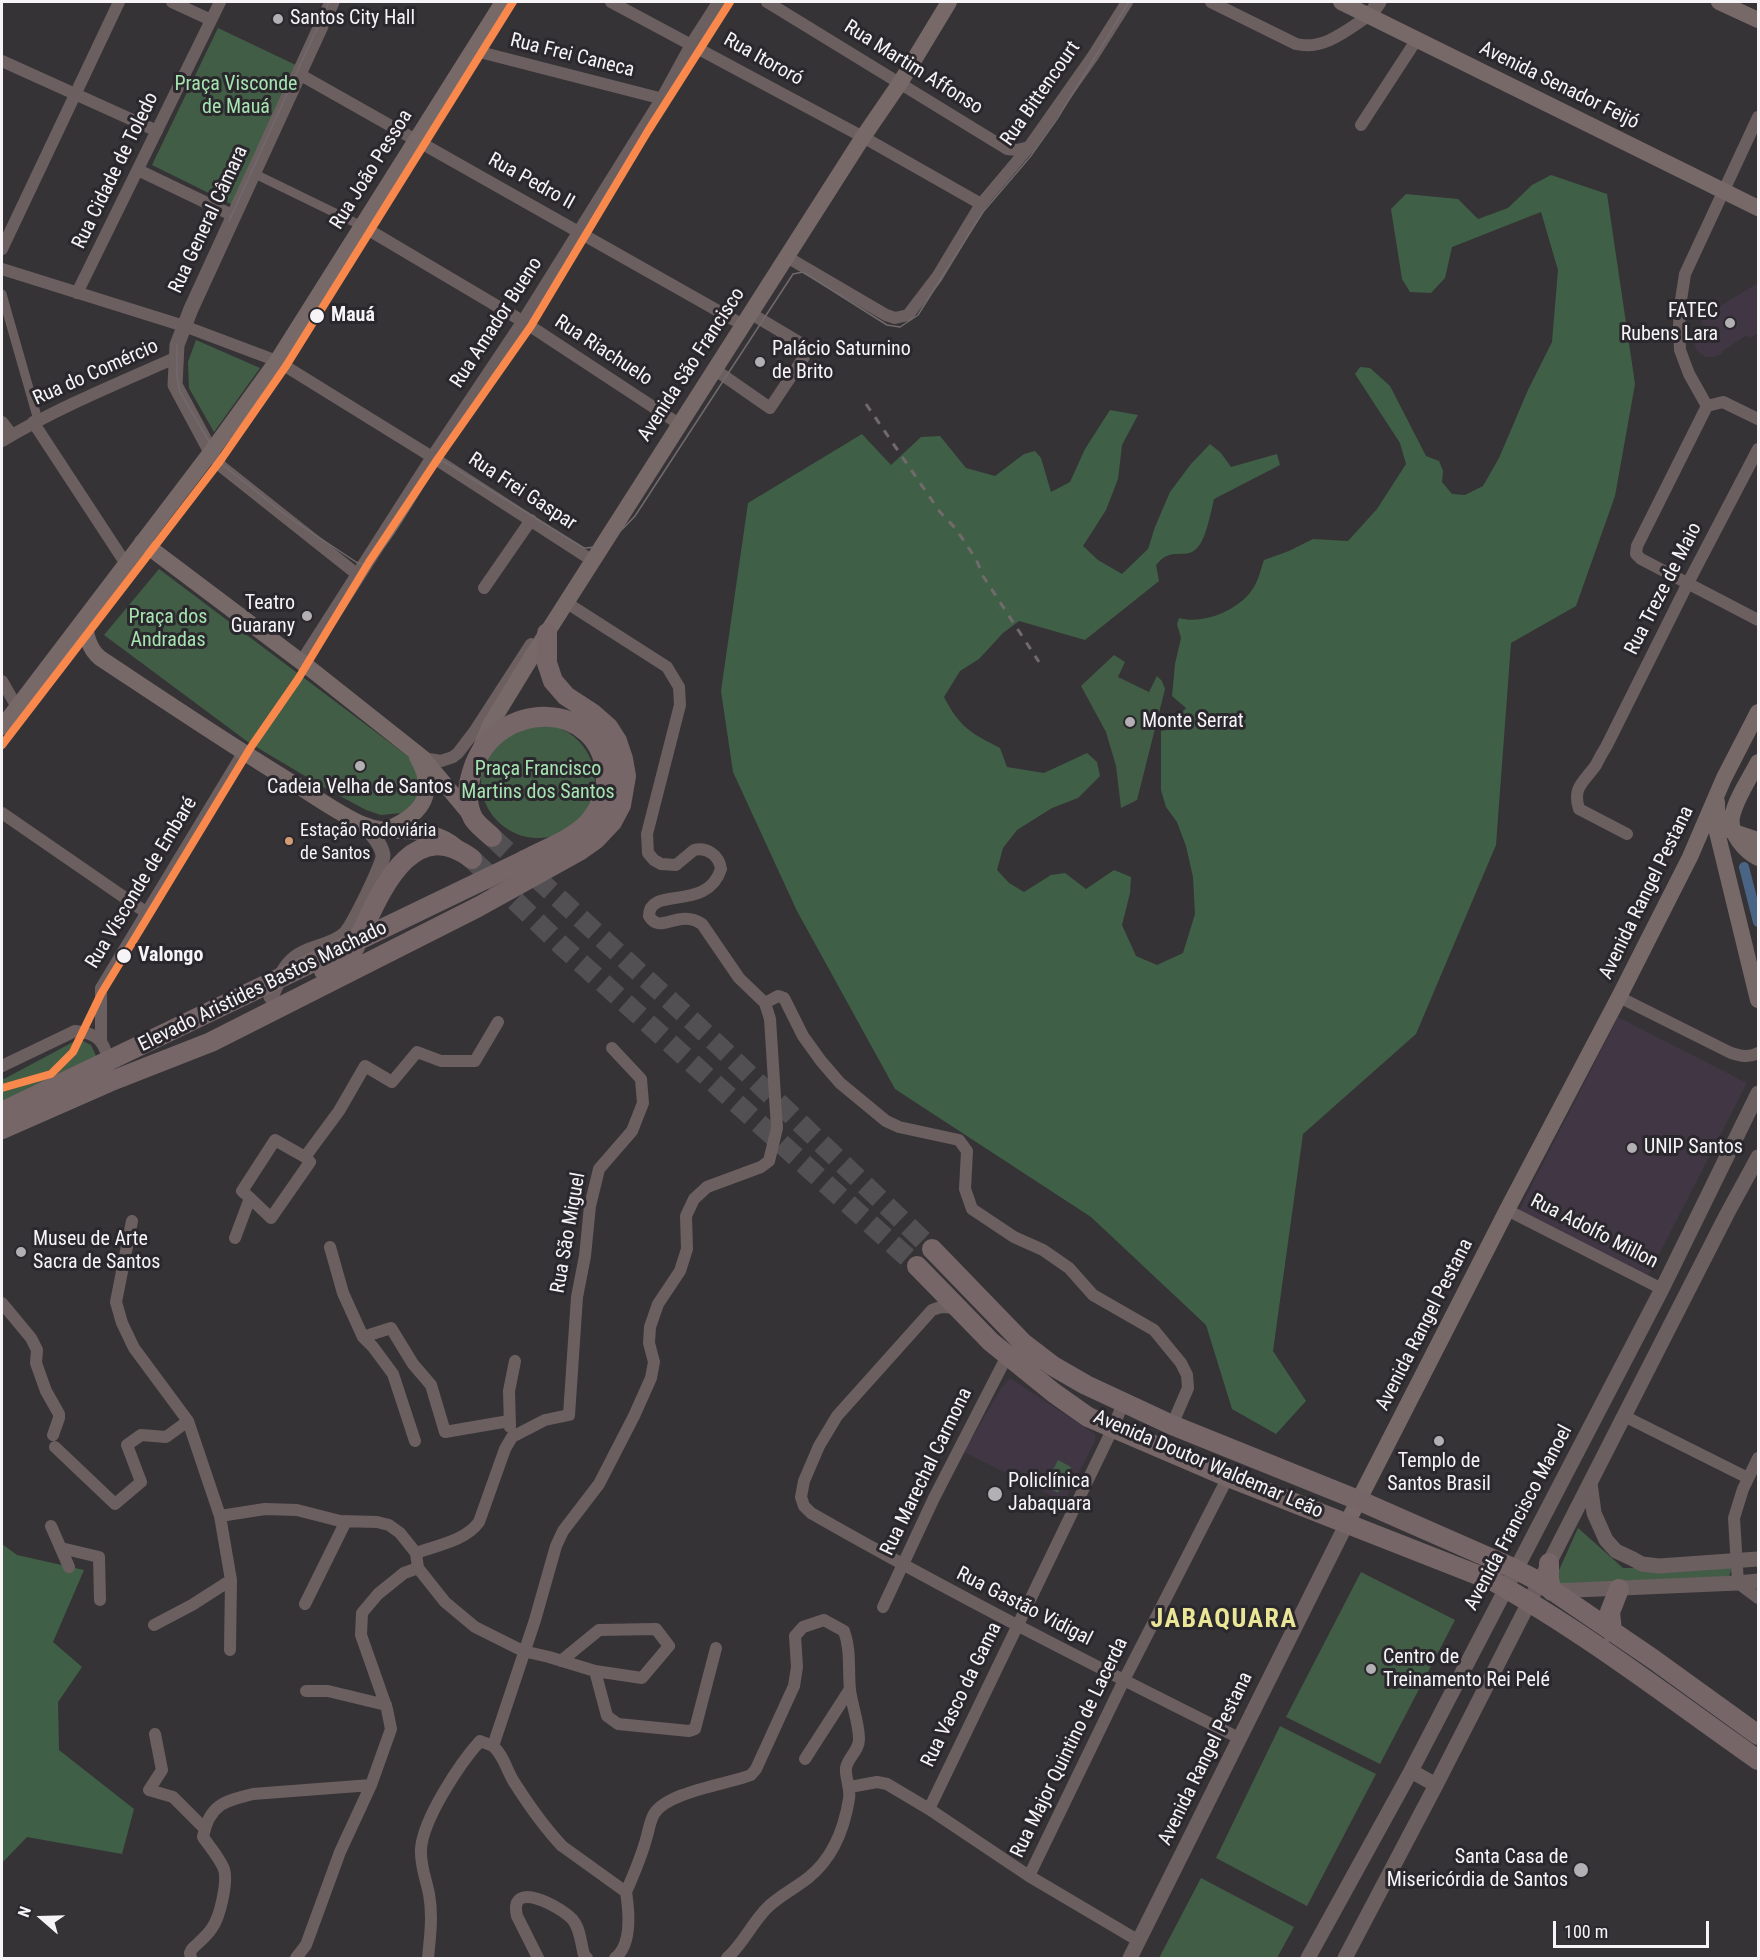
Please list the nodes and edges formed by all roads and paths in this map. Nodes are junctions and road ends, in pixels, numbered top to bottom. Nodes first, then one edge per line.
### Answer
1 (119, 2) edge
2 (172, 2) edge
3 (220, 2) edge
4 (332, 2) edge
5 (503, 2) edge
6 (611, 2) edge
7 (720, 2) edge
8 (766, 2) edge
9 (949, 2) edge
10 (1127, 2) edge
11 (1211, 2) edge
12 (1341, 2) edge
13 (1719, 2) edge
14 (1375, 8) edge
15 (211, 20) junction
16 (1758, 20) edge
17 (1417, 39) junction
18 (693, 44) junction
19 (472, 50) junction
20 (2, 61) edge
21 (299, 74) junction
22 (900, 83) junction
23 (73, 94) junction
24 (663, 99) junction
25 (1758, 117) edge
26 (1360, 125) dead end
27 (157, 131) junction
28 (863, 137) junction
29 (416, 140) junction
30 (1029, 147) junction
31 (1007, 150) junction
32 (1013, 167) junction
33 (138, 170) junction
34 (253, 173) junction
35 (1724, 191) junction
36 (981, 204) junction
37 (1758, 208) edge
38 (234, 216) junction
39 (362, 226) junction
40 (580, 232) junction
41 (2, 249) edge
42 (787, 257) junction
43 (2, 268) edge
44 (77, 293) junction
45 (2, 294) edge
46 (746, 319) junction
47 (524, 322) junction
48 (184, 326) junction
49 (176, 358) junction
50 (277, 361) junction
51 (714, 369) junction
52 (1707, 405) junction
53 (1758, 419) edge
54 (36, 421) junction
55 (2, 422) edge
56 (679, 424) junction
57 (7, 438) edge
58 (1758, 449) edge
59 (211, 452) junction
60 (433, 458) junction
61 (531, 520) junction
62 (142, 542) junction
63 (590, 559) junction
64 (126, 564) junction
65 (358, 575) junction
66 (1688, 583) junction
67 (484, 588) dead end
68 (567, 603) junction
69 (84, 619) junction
70 (1758, 620) edge
71 (548, 633) junction
72 (302, 663) junction
73 (2, 681) edge
74 (17, 707) junction
75 (1758, 712) edge
76 (2, 727) edge
77 (243, 753) junction
78 (418, 754) junction
79 (478, 755) junction
80 (1758, 762) edge
81 (1720, 787) junction
82 (2, 813) edge
83 (473, 819) junction
84 (362, 824) junction
85 (386, 830) junction
86 (1730, 831) junction
87 (1627, 834) dead end
88 (492, 837) tunnel mouth
89 (1758, 840) edge
90 (466, 854) joint
91 (1690, 857) junction
92 (1758, 858) edge
93 (530, 867) junction
94 (147, 913) junction
95 (271, 997) junction
96 (1620, 997) junction
97 (1758, 1000) edge
98 (765, 1003) junction
99 (498, 1022) dead end
100 (101, 1041) junction
101 (612, 1048) dead end
102 (1758, 1053) edge
103 (2, 1066) edge
104 (111, 1081) junction
105 (1758, 1093) edge
106 (4, 1121) edge
107 (305, 1157) junction
108 (1758, 1157) edge
109 (250, 1198) junction
110 (1507, 1210) junction
111 (132, 1221) dead end
112 (235, 1238) dead end
113 (330, 1247) dead end
114 (932, 1249) tunnel mouth
115 (917, 1266) tunnel mouth
116 (1662, 1289) junction
117 (2, 1303) edge
118 (956, 1308) junction
119 (363, 1337) junction
120 (1007, 1356) junction
121 (515, 1361) dead end
122 (1123, 1403) junction
123 (1624, 1416) junction
124 (509, 1420) junction
125 (188, 1421) junction
126 (1172, 1425) junction
127 (1113, 1428) junction
128 (512, 1437) junction
129 (415, 1441) dead end
130 (1758, 1458) edge
131 (1581, 1476) junction
132 (1228, 1477) junction
133 (1748, 1478) junction
134 (1358, 1500) junction
135 (220, 1516) junction
136 (346, 1521) junction
137 (1347, 1523) junction
138 (51, 1526) dead end
139 (61, 1548) junction
140 (416, 1553) junction
141 (1758, 1559) edge
142 (1736, 1562) junction
143 (1549, 1563) joint
144 (902, 1565) junction
145 (69, 1567) dead end
146 (418, 1568) junction
147 (231, 1580) junction
148 (1505, 1581) junction
149 (1758, 1581) edge
150 (1738, 1583) junction
151 (1619, 1589) junction
152 (1539, 1591) junction
153 (1758, 1598) edge
154 (100, 1600) dead end
155 (305, 1604) dead end
156 (883, 1607) dead end
157 (153, 1625) dead end
158 (1017, 1626) junction
159 (1612, 1632) junction
160 (716, 1648) dead end
161 (230, 1650) dead end
162 (523, 1651) junction
163 (561, 1660) junction
164 (595, 1671) junction
165 (1124, 1680) junction
166 (850, 1689) junction
167 (306, 1691) dead end
168 (386, 1705) junction
169 (155, 1734) dead end
170 (1758, 1735) edge
171 (1239, 1738) junction
172 (493, 1746) junction
173 (805, 1760) dead end
174 (1758, 1760) edge
175 (1412, 1772) junction
176 (1434, 1783) junction
177 (371, 1785) junction
178 (850, 1787) junction
179 (929, 1809) junction
180 (204, 1833) junction
181 (1029, 1876) junction
182 (626, 1892) junction
183 (1139, 1941) junction
184 (190, 1957) edge
185 (296, 1959) edge
186 (428, 1959) edge
187 (538, 1959) edge
188 (587, 1959) edge
189 (615, 1959) edge
190 (728, 1959) edge
191 (1130, 1959) edge
192 (1308, 1959) edge
193 (1345, 1959) edge

1 - 23 street
2 - 15 street
3 - 15 street, Rua Cidade de Toledo
4 - 21 street, Rua General Câmara
5 - 19 main road, Rua João Pessoa
6 - 18 street, Rua Itororó
7 - 18 street, Rua Amador Bueno
8 - 22 street, Rua Martim Affonso
9 - 22 main road, Avenida São Francisco
10 - 30 street, Rua Bittencourt
11 - 14 street
12 - 14 main road, Avenida Senador Feijó
13 - 16 main road
14 - 17 main road, Avenida Senador Feijó
15 - 27 street, Rua Cidade de Toledo
17 - 26 street
17 - 35 main road, Avenida Senador Feijó
18 - 24 street, Rua Amador Bueno
18 - 28 street, Rua Itororó
19 - 24 street, Rua Frei Caneca
19 - 29 main road, Rua João Pessoa
20 - 23 street
21 - 29 street, Rua Pedro II
21 - 34 street, Rua General Câmara
22 - 28 main road, Avenida São Francisco
22 - 31 street, Rua Martim Affonso
23 - 27 street
23 - 41 street
24 - 40 street, Rua Amador Bueno
25 - 35 street
27 - 33 street, Rua Cidade de Toledo
28 - 36 street, Rua Itororó
28 - 42 main road, Avenida São Francisco
29 - 39 main road, Rua João Pessoa
29 - 40 street, Rua Pedro II
30 - 31 street
30 - 32 street, Rua Bittencourt
31 - 32 street
32 - 36 street, Rua Bittencourt
33 - 38 street
33 - 44 street, Rua Cidade de Toledo
34 - 38 street, Rua General Câmara
34 - 39 street, Rua Riachuelo
35 - 37 main road, Avenida Senador Feijó
35 - 52 street
36 - 42 street, Rua Bittencourt
38 - 48 street, Rua General Câmara
39 - 47 street, Rua Riachuelo
39 - 50 main road, Rua João Pessoa
40 - 46 street, Rua Pedro II
40 - 47 street, Rua Amador Bueno
42 - 46 main road, Avenida São Francisco
43 - 44 street
44 - 48 street
45 - 54 street
46 - 51 main road, Avenida São Francisco
46 - 51 street, Rua Pedro II
47 - 56 street, Rua Riachuelo
47 - 60 street, Rua Amador Bueno
48 - 49 street, Rua General Câmara
48 - 50 street, Rua Frei Gaspar
49 - 54 street, Rua do Comércio
49 - 59 street, Rua General Câmara
50 - 59 main road, Rua João Pessoa
50 - 60 street, Rua Frei Gaspar
51 - 56 main road, Avenida São Francisco
52 - 53 street
52 - 66 street
54 - 57 street, Rua do Comércio
54 - 64 street
55 - 57 street
56 - 63 main road, Avenida São Francisco
58 - 66 street, Rua Treze de Maio
59 - 62 main road, Rua João Pessoa
59 - 65 street
60 - 61 street, Rua Frei Gaspar
60 - 65 street, Rua Amador Bueno
61 - 63 street, Rua Frei Gaspar
61 - 67 street
62 - 64 main road
62 - 72 main road
63 - 68 main road, Avenida São Francisco
63 - 78 street, Avenida São Francisco
64 - 69 main road
65 - 72 street, Rua Amador Bueno
66 - 70 street
66 - 87 street, Rua Treze de Maio
68 - 71 main road, Avenida São Francisco
68 - 98 street
69 - 74 main road
69 - 77 main road
71 - 79 main road, Avenida São Francisco
71 - 93 main road
72 - 78 main road
73 - 74 street
74 - 76 main road
75 - 81 main road, Avenida Rangel Pestana
77 - 84 main road
77 - 94 street, Rua Visconde de Embaré
78 - 83 main road
78 - 85 main road
79 - 83 main road
79 - 93 main road
80 - 86 main road
81 - 86 main road
81 - 91 main road, Avenida Rangel Pestana
82 - 94 street
83 - 88 main road
84 - 85 main road
84 - 95 street
85 - 90 main road
86 - 89 main road
86 - 91 main road
86 - 92 main road
86 - 97 main road
90 - 95 main road
91 - 96 main road, Avenida Rangel Pestana
93 - 104 main road
93 - 106 main road, Elevado Aristides Bastos Machado, bridge
94 - 100 street, Rua Visconde de Embaré
95 - 104 main road
96 - 102 street
96 - 110 main road, Avenida Rangel Pestana
98 - 126 street
98 - 162 street
99 - 107 street
100 - 103 street
100 - 104 street, Rua Visconde de Embaré
101 - 128 street, Rua São Miguel
104 - 106 main road
105 - 116 street, Avenida Francisco Manoel
107 - 109 street
107 - 109 street
108 - 123 street, Avenida Francisco Manoel
109 - 112 street
110 - 116 street, Rua Adolfo Millon
110 - 134 main road, Avenida Rangel Pestana
111 - 125 street
113 - 119 street
114 - 122 main road, Avenida Doutor Waldemar Leão
115 - 118 main road, Avenida Doutor Waldemar Leão
116 - 131 street, Avenida Francisco Manoel
117 - 125 street
118 - 120 main road, Avenida Doutor Waldemar Leão
118 - 144 street, Rua Gastão Vidigal
119 - 124 street
119 - 129 street
120 - 127 main road, Avenida Doutor Waldemar Leão
120 - 144 street, Rua Marechal Carmona
121 - 124 street
122 - 126 main road, Avenida Doutor Waldemar Leão
122 - 127 street, Rua Vasco da Gama
123 - 131 street, Avenida Francisco Manoel
123 - 133 street
124 - 128 street
125 - 135 street
126 - 134 main road, Avenida Doutor Waldemar Leão
127 - 132 main road, Avenida Doutor Waldemar Leão
127 - 158 street, Rua Vasco da Gama
128 - 140 street
130 - 133 street
131 - 142 street
131 - 143 street, Avenida Francisco Manoel
131 - 148 street, Avenida Francisco Manoel
132 - 137 main road, Avenida Doutor Waldemar Leão
132 - 165 street, Rua Major Quintino de Lacerda
133 - 142 street
134 - 137 main road, Avenida Rangel Pestana
134 - 148 main road, Avenida Doutor Waldemar Leão
135 - 136 street
135 - 147 street
136 - 140 street
136 - 155 street
137 - 148 main road, Avenida Doutor Waldemar Leão
137 - 171 street, Avenida Rangel Pestana
138 - 139 street
139 - 145 street
139 - 154 street
140 - 146 street
141 - 142 street
142 - 150 street
143 - 152 main road
144 - 156 street, Rua Marechal Carmona
144 - 158 street, Rua Gastão Vidigal
146 - 162 street
146 - 168 street
147 - 157 street
147 - 161 street
148 - 152 main road
148 - 175 street, Avenida Francisco Manoel
149 - 150 street
150 - 151 street
150 - 153 street
151 - 152 street
151 - 159 main road
152 - 159 main road
152 - 174 main road
152 - 176 street
158 - 165 street, Rua Gastão Vidigal
158 - 179 street, Rua Vasco da Gama
159 - 170 main road
160 - 164 street
162 - 163 street
162 - 172 street
163 - 164 street
163 - 164 street
165 - 171 street, Rua Gastão Vidigal
165 - 181 street, Rua Major Quintino de Lacerda
166 - 173 street
166 - 178 street
166 - 182 street
167 - 168 street
168 - 177 street
169 - 180 street
171 - 183 street, Avenida Rangel Pestana
172 - 182 street
172 - 186 street
175 - 176 street
175 - 192 street, Avenida Francisco Manoel
176 - 193 street
177 - 180 street
177 - 185 street
178 - 179 street
178 - 190 street
179 - 181 street
180 - 184 street
181 - 183 street
182 - 189 street
183 - 191 street, Avenida Rangel Pestana
187 - 188 street

